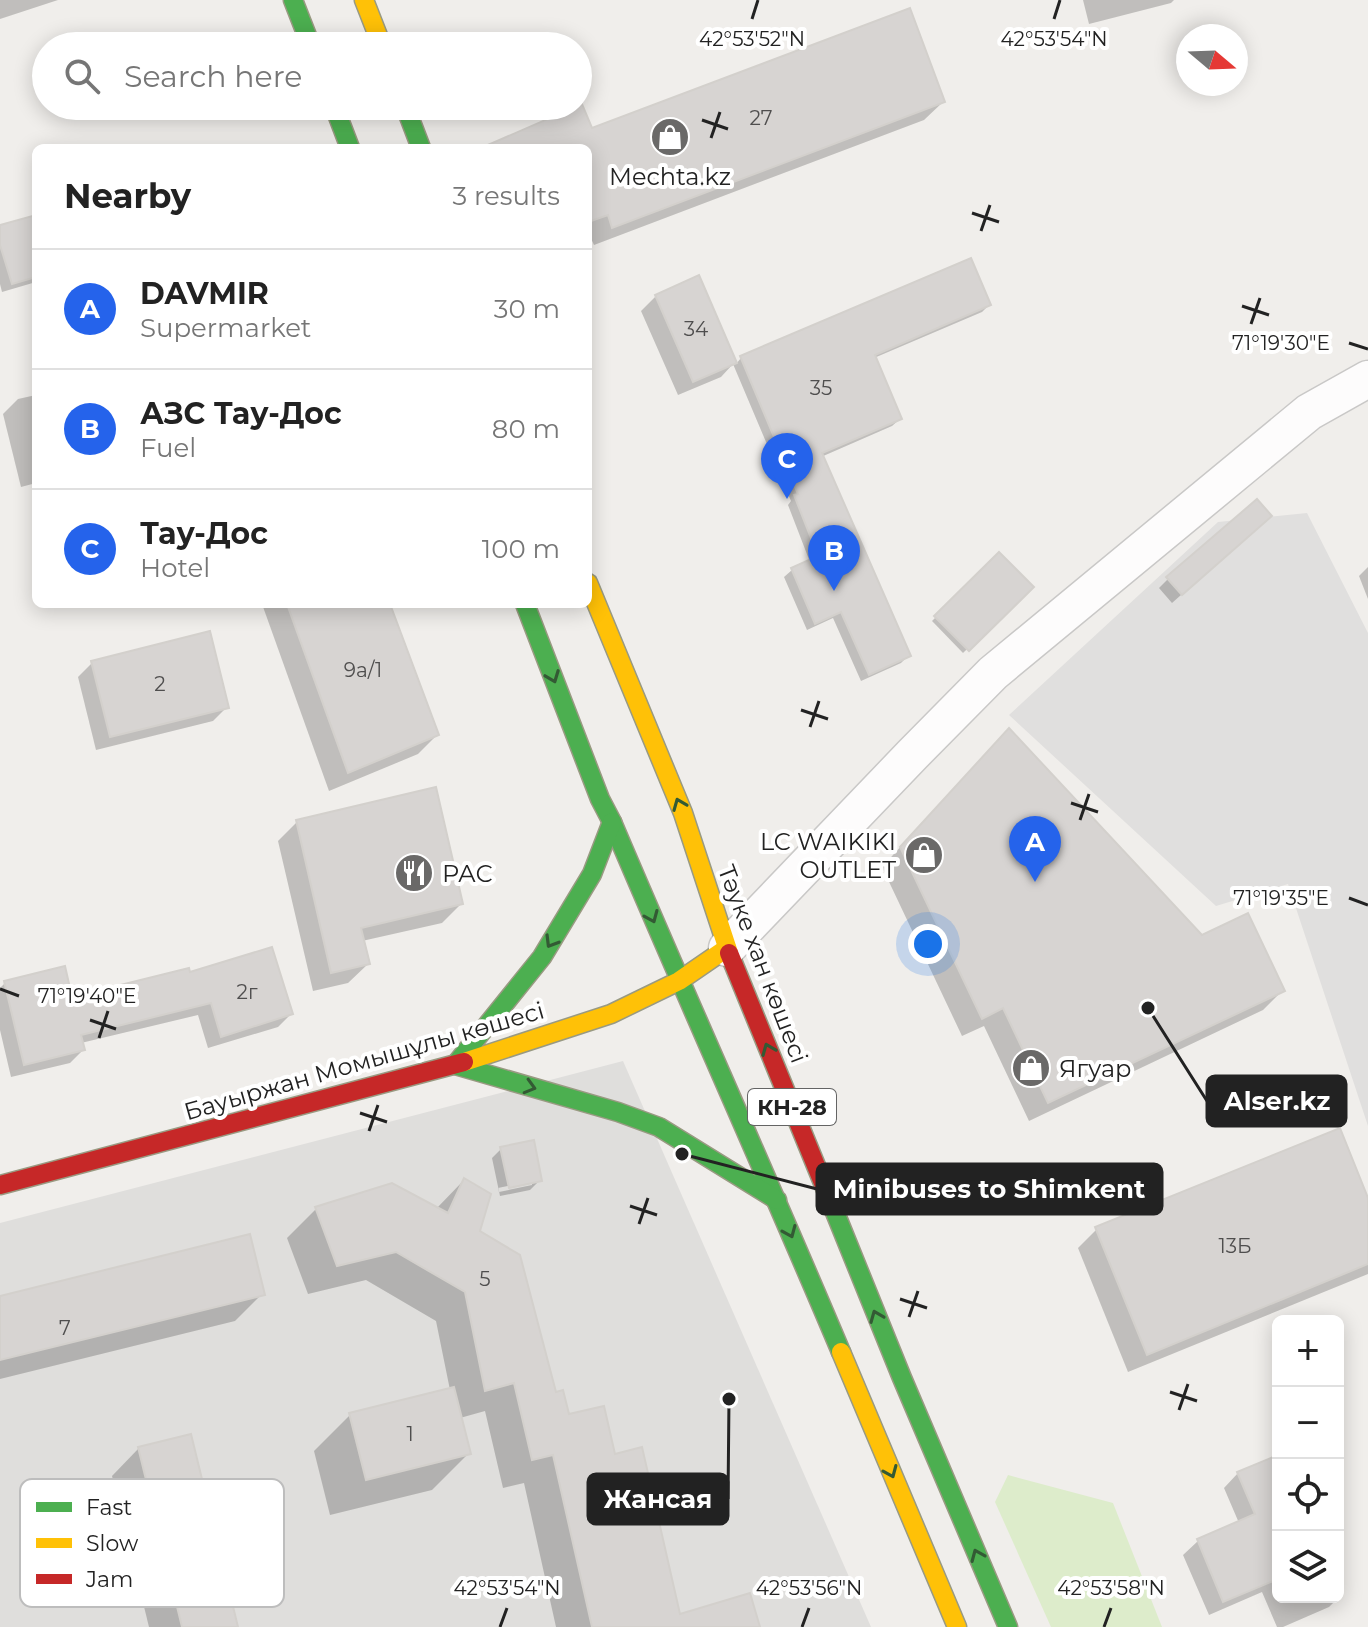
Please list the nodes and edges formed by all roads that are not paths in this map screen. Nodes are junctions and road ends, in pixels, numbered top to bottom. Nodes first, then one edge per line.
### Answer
1 (293, 0) edge
2 (364, 0) edge
3 (306, 32) edge
4 (377, 32) edge
5 (339, 120) edge
6 (410, 120) edge
7 (348, 144) edge
8 (419, 144) edge
9 (1368, 379) edge
10 (592, 593) edge
11 (527, 608) edge
12 (612, 822) junction
13 (727, 948) junction
14 (679, 981) junction
15 (455, 1065) junction
16 (2, 1175) edge
17 (777, 1200) junction
18 (957, 1627) edge
19 (1008, 1627) edge

1 - 3 main road
2 - 4 main road
5 - 7 main road
6 - 8 main road
9 - 13 street
13 -> 10 main road, Тәуке хан көшесі / КН-28
11 -> 12 main road, КН-28
12 -> 14 main road, КН-28
12 -> 15 main road
13 - 14 main road, Бауыржан Момышұлы көшесі
19 -> 13 main road, Тәуке хан көшесі / КН-28
14 - 15 main road, Бауыржан Момышұлы көшесі
14 - 17 main road, КН-28
15 - 16 main road, Бауыржан Момышұлы көшесі
15 -> 17 main road
17 -> 18 main road, КН-28

